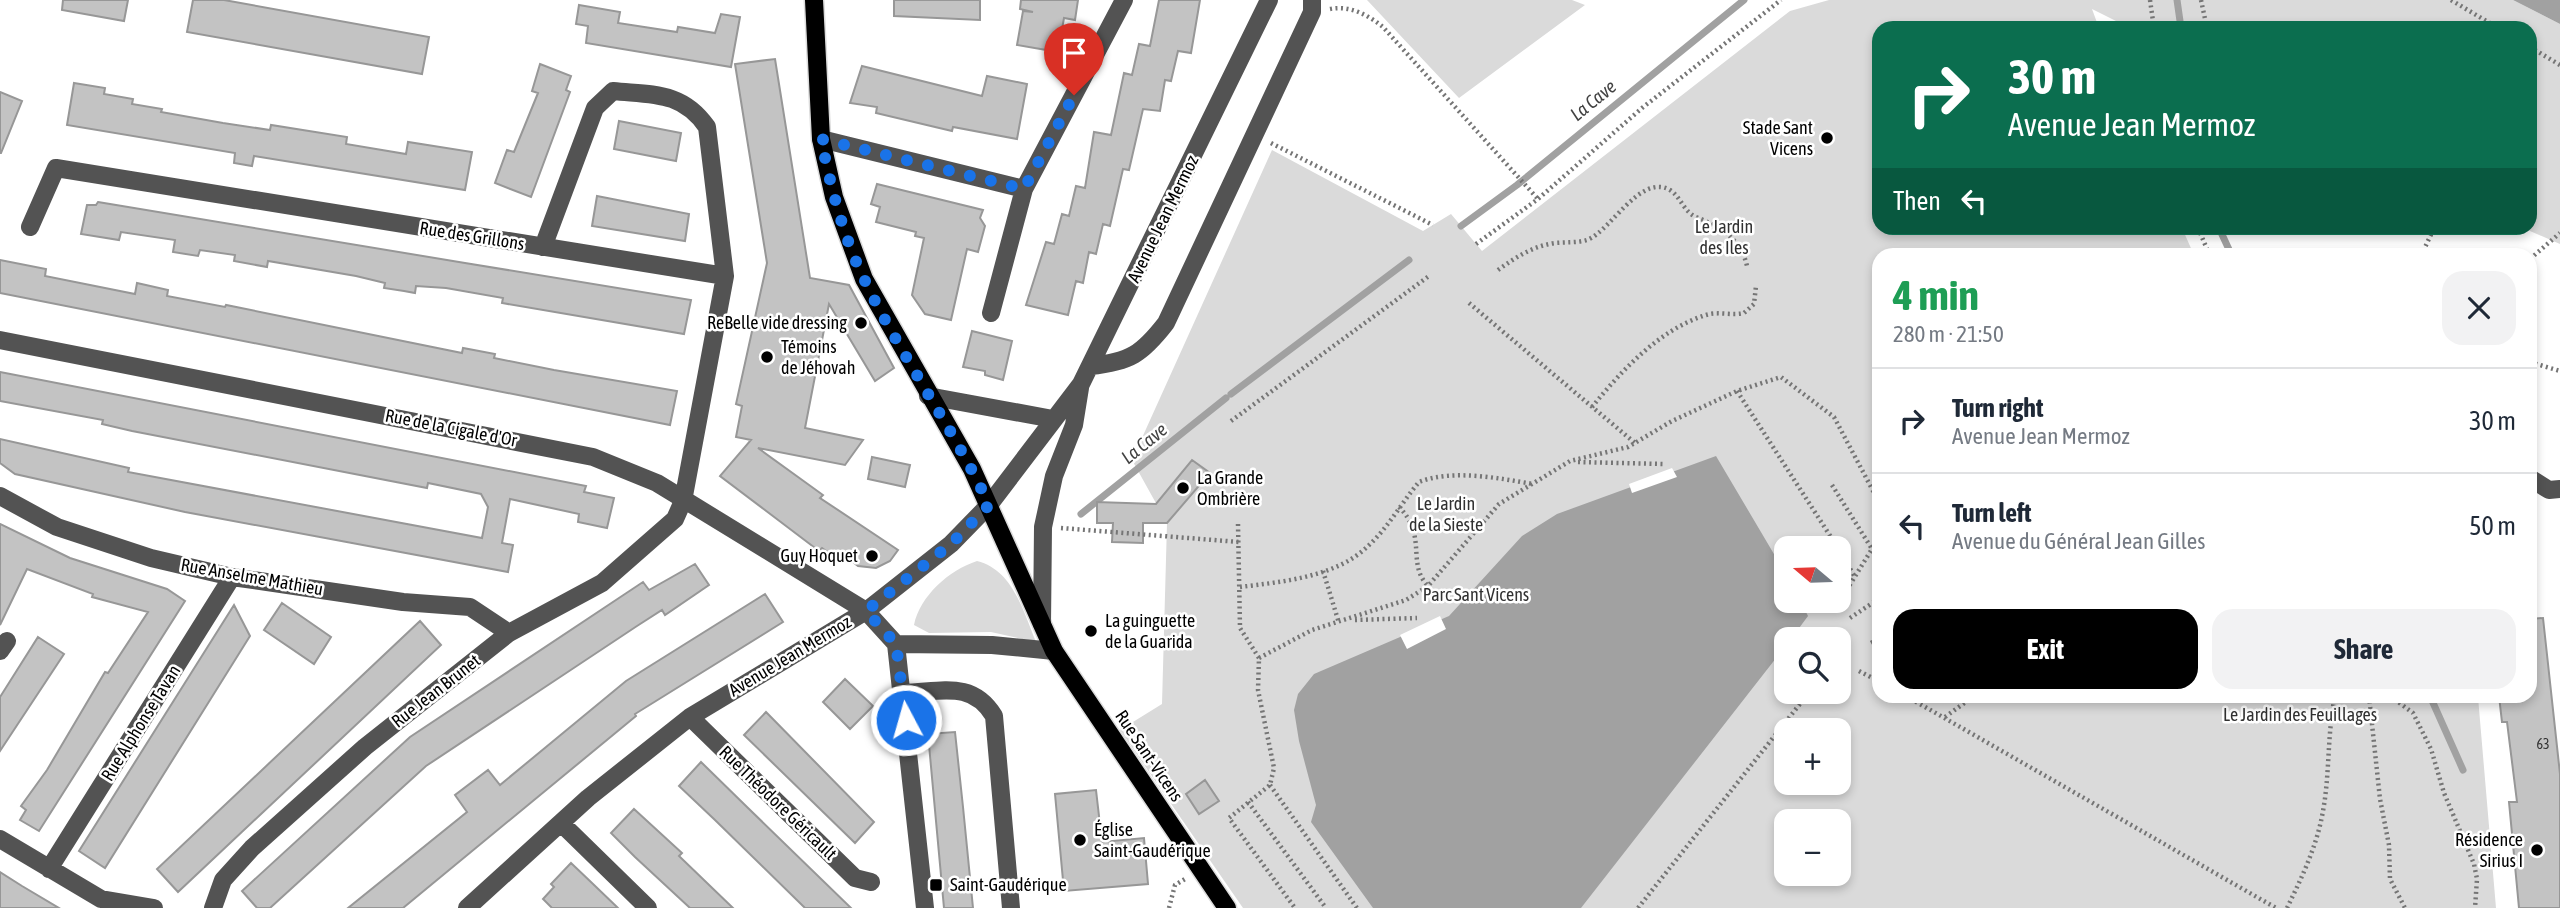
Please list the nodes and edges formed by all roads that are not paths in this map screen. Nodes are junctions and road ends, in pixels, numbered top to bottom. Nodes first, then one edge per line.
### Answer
1 (814, 0) edge
2 (1124, 0) edge
3 (1269, 0) edge
4 (1312, 6) edge
5 (821, 139) junction
6 (1024, 189) junction
7 (30, 227) dead end
8 (543, 247) junction
9 (725, 276) junction
10 (991, 313) dead end
11 (0, 340) edge
12 (1090, 366) junction
13 (1081, 384) junction
14 (928, 396) junction
15 (1053, 419) junction
16 (2537, 482) edge
17 (2560, 489) edge
18 (0, 496) edge
19 (682, 501) junction
20 (989, 505) junction
21 (232, 577) junction
22 (866, 611) junction
23 (1042, 624) junction
24 (509, 633) junction
25 (896, 644) junction
26 (1054, 651) junction
27 (904, 693) junction
28 (690, 717) junction
29 (562, 824) junction
30 (0, 839) edge
31 (49, 869) junction
32 (871, 882) dead end
33 (154, 908) edge
34 (213, 908) edge
35 (467, 908) edge
36 (648, 908) edge
37 (925, 908) edge
38 (1011, 908) edge
39 (1227, 908) edge

1 - 5 main road, Rue Sant-Vicens
2 - 6 street
3 - 12 street, Avenue Jean Mermoz
4 - 12 street
5 - 6 street
5 - 14 main road, Rue Sant-Vicens
6 - 10 street
7 - 8 street, Rue des Grillons
8 - 9 street, Rue des Grillons
8 - 9 street
9 - 19 street
11 - 19 street, Rue de la Cigale d'Or
12 - 13 street, Avenue Jean Mermoz
13 - 15 street, Avenue Jean Mermoz
13 - 23 street, Rue Sant-Vicens
14 - 15 street
14 - 20 main road, Rue Sant-Vicens
15 - 20 street, Avenue Jean Mermoz
16 - 17 street
18 - 21 street, Rue Anselme Mathieu
19 - 22 street, Rue de la Cigale d'Or
19 - 24 street, Rue Jean Brunet
20 - 22 street, Avenue Jean Mermoz
20 - 23 main road, Rue Sant-Vicens
21 - 24 street, Rue Anselme Mathieu
21 - 31 street, Rue Alphonse Tavan
22 - 25 street, Rue de la Cigale d'Or
22 - 28 street, Avenue Jean Mermoz
23 - 26 main road, Rue Sant-Vicens
24 - 34 street, Rue Jean Brunet
25 - 26 street
25 - 27 street
26 - 39 main road, Rue Sant-Vicens
27 - 37 street
27 - 38 street
28 - 29 street, Avenue Jean Mermoz
28 - 32 street, Rue Théodore Géricault
29 - 35 street, Avenue Jean Mermoz
29 - 36 street
30 - 31 street
31 - 33 street

